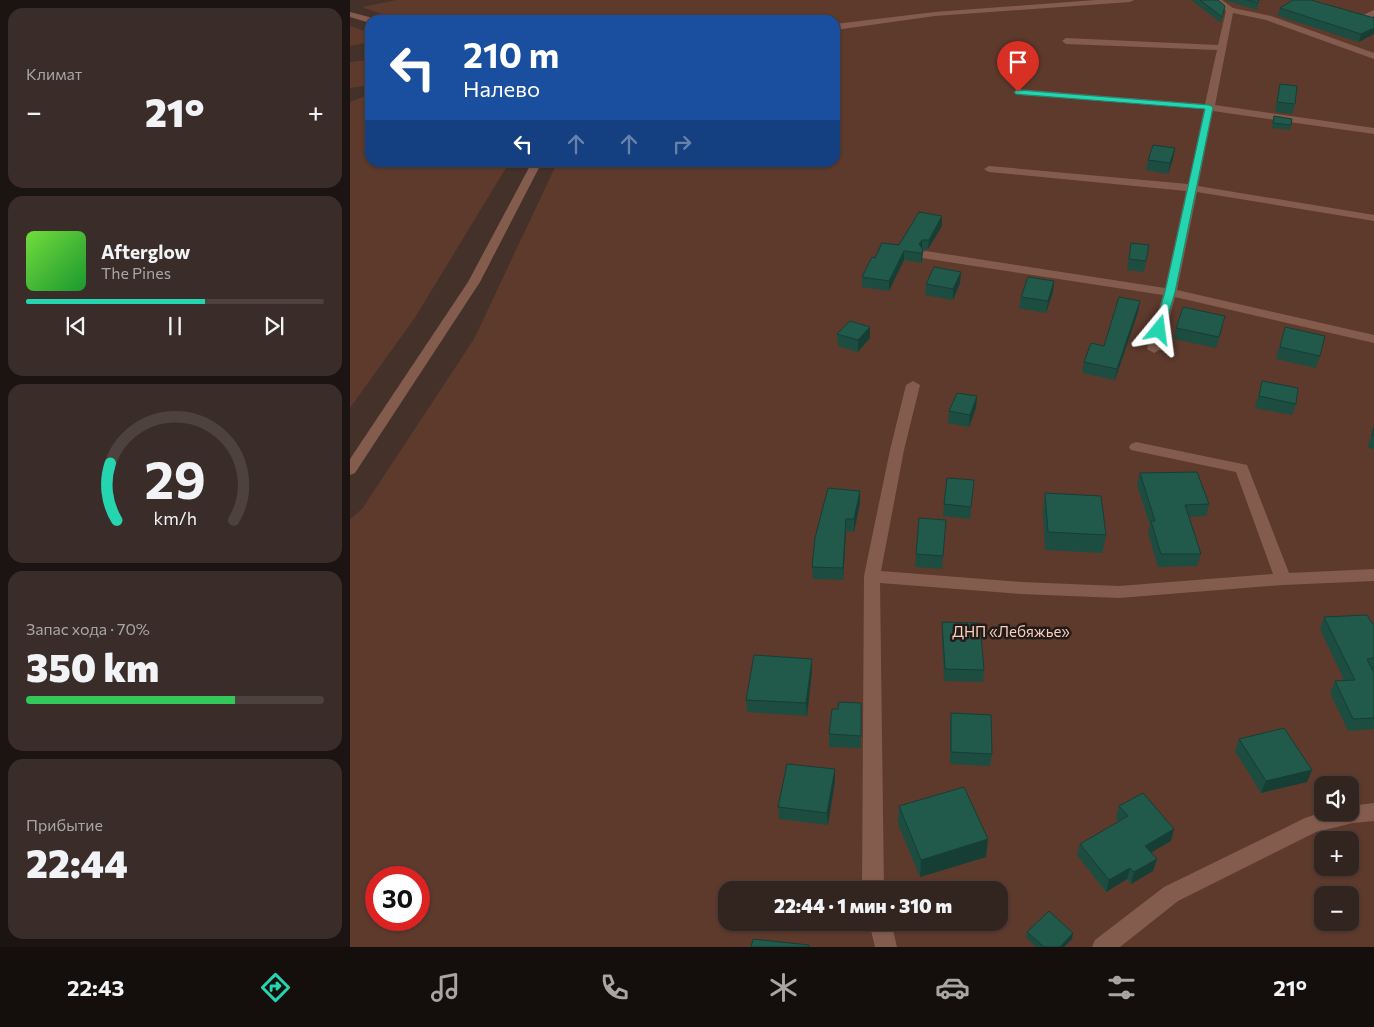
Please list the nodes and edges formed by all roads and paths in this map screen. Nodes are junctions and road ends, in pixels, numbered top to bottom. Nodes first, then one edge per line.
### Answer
1 (1130, 0) edge
2 (1217, 0) edge
3 (1230, 10) junction
4 (1374, 12) edge
5 (350, 14) edge
6 (1353, 14) edge
7 (365, 18) edge
8 (1370, 19) edge
9 (840, 26) edge
10 (1066, 41) dead end
11 (1222, 48) junction
12 (1374, 56) edge
13 (1018, 92) dead end
14 (1209, 107) junction
15 (1374, 131) edge
16 (534, 167) edge
17 (989, 169) dead end
18 (1192, 188) junction
19 (1374, 218) edge
20 (926, 255) dead end
21 (1170, 292) junction
22 (1374, 339) edge
23 (1154, 349) dead end
24 (913, 385) dead end
25 (1136, 447) dead end
26 (350, 470) edge
27 (1374, 575) edge
28 (872, 576) junction
29 (1282, 579) junction
30 (1374, 812) edge
31 (873, 881) edge
32 (882, 931) edge
33 (886, 947) edge
34 (1103, 947) edge

1 - 9 street
2 - 3 street
3 - 11 street
3 - 12 street
4 - 8 street
5 - 7 street
6 - 8 street
10 - 11 street
11 - 14 street
13 - 14 street
14 - 15 street
14 - 18 street
16 - 26 street
17 - 18 street
18 - 19 street
18 - 21 street
20 - 21 street
21 - 22 street
21 - 23 street
24 - 28 street
25 - 29 street
27 - 29 street
28 - 29 street
28 - 31 street
30 - 34 street
32 - 33 street

